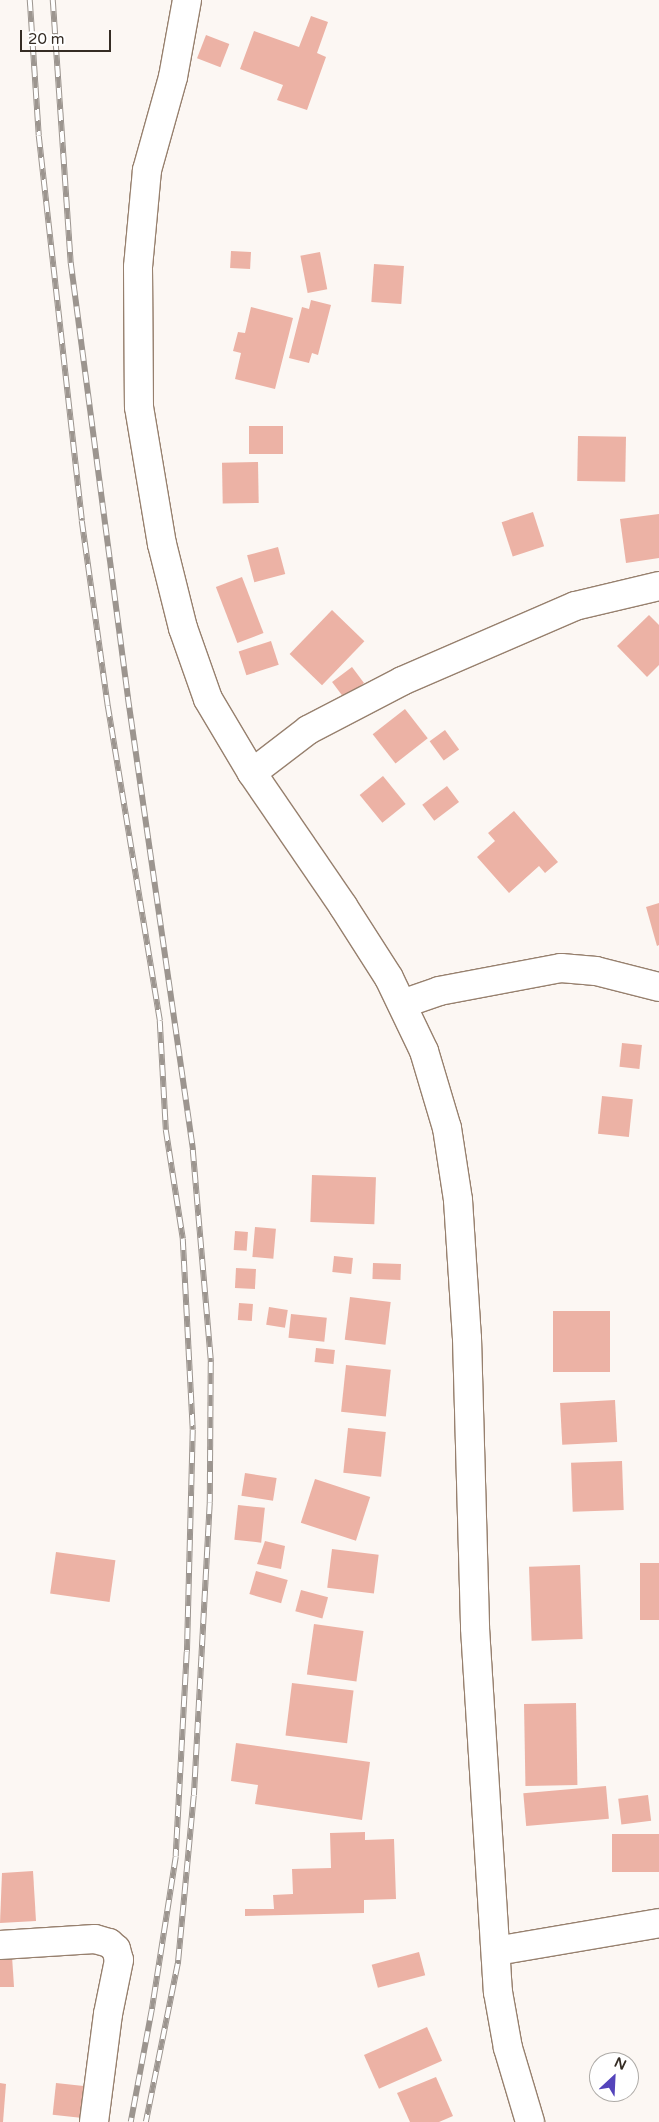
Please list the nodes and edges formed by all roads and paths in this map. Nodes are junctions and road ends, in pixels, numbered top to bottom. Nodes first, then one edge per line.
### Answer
1 (187, 0) edge
2 (659, 586) edge
3 (252, 772) junction
4 (659, 987) edge
5 (402, 1004) junction
6 (659, 1923) edge
7 (0, 1946) edge
8 (496, 1951) junction
9 (94, 2122) edge
10 (530, 2122) edge

1 - 3 main road
2 - 3 main road
3 - 5 main road
4 - 5 main road
5 - 8 main road
6 - 8 main road
7 - 9 main road
8 - 10 main road

